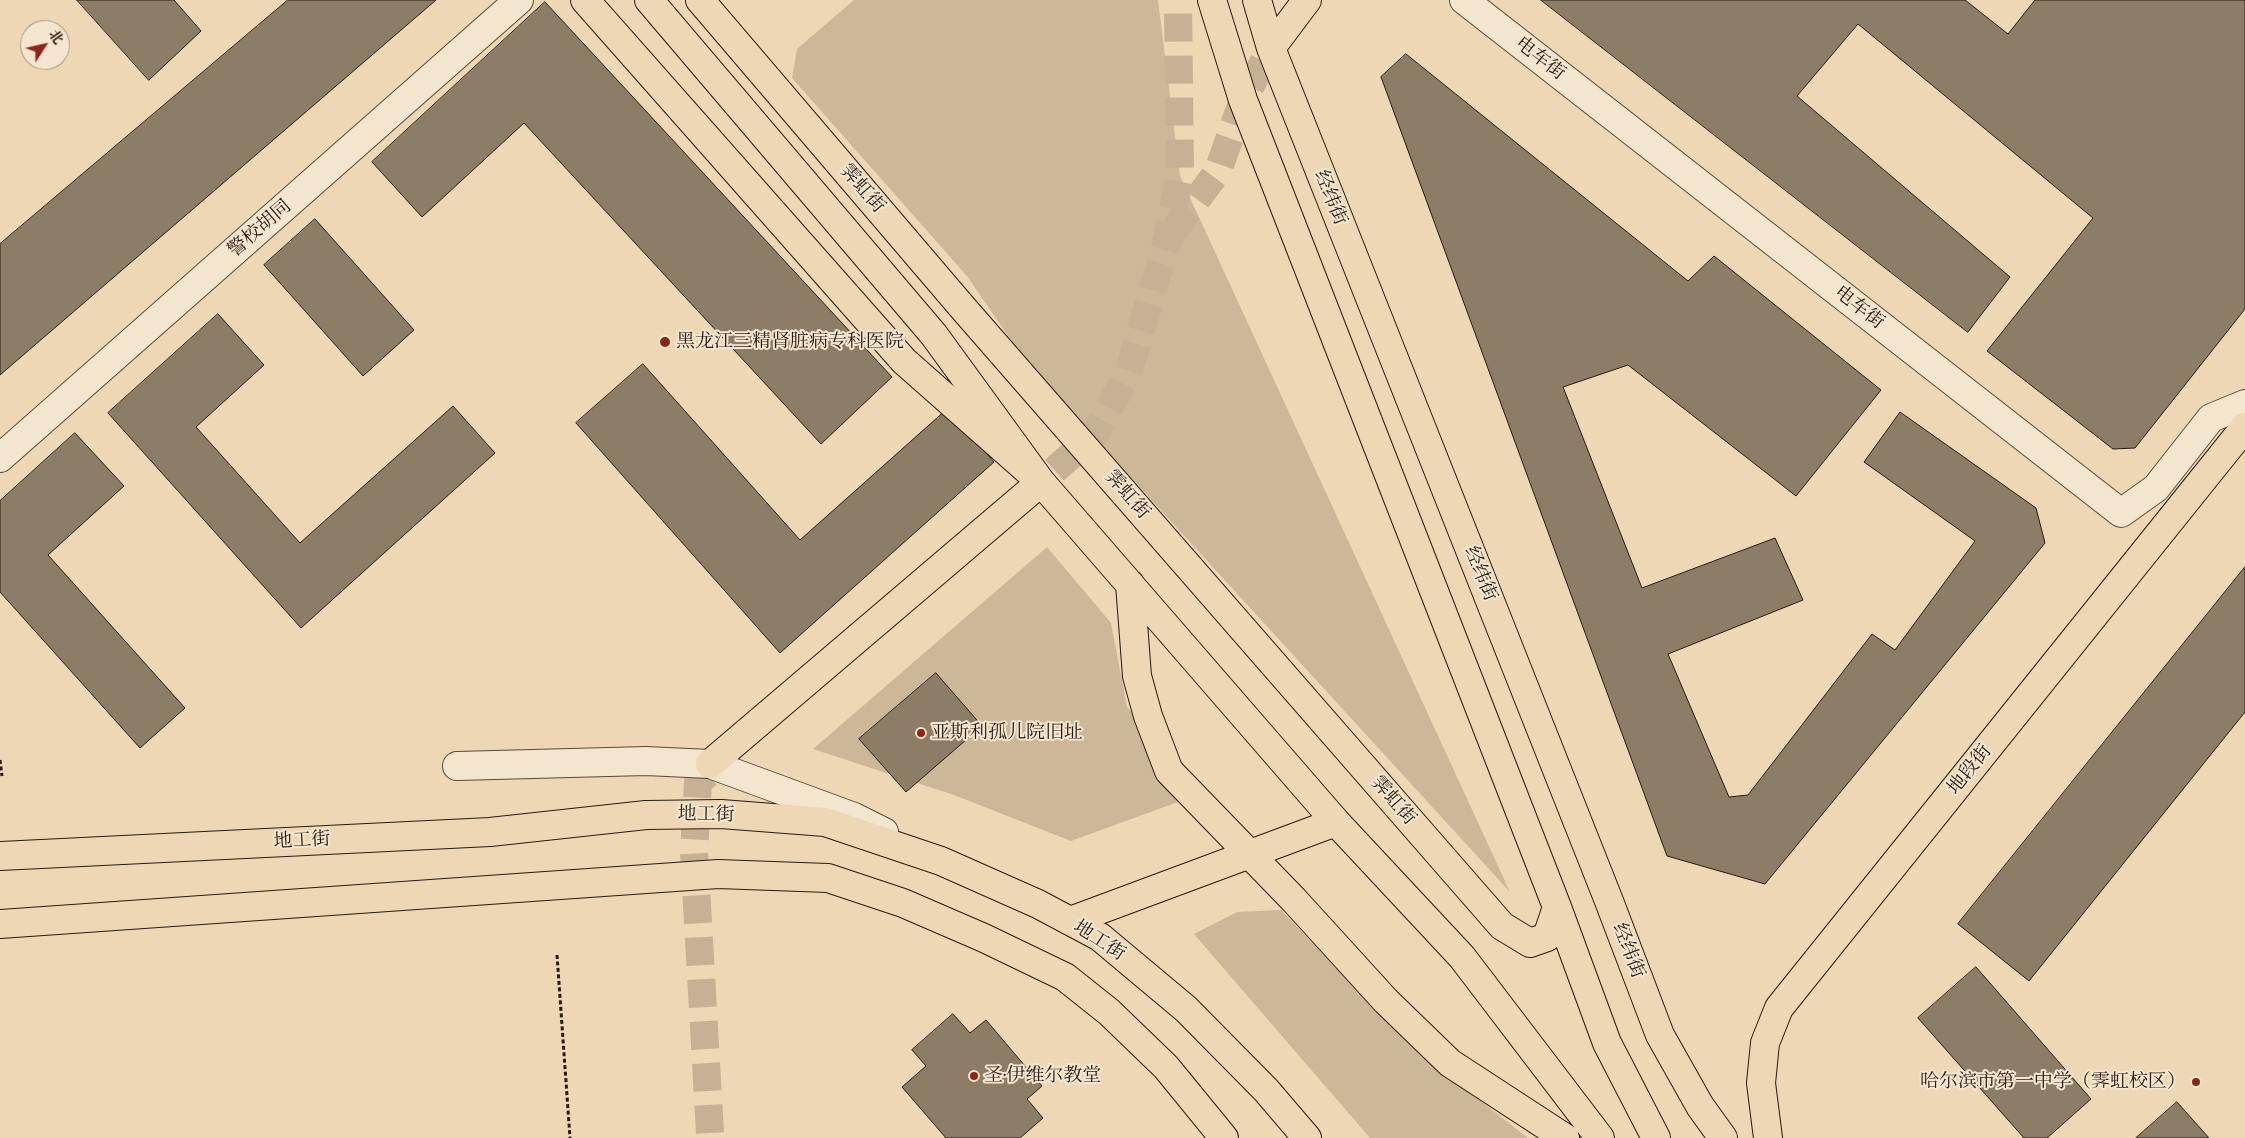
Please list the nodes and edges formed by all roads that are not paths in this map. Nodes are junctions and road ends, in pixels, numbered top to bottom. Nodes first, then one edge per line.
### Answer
1 (519, 0) edge
2 (585, 0) edge
3 (650, 0) edge
4 (700, 0) edge
5 (1257, 0) edge
6 (1307, 0) edge
7 (1464, 0) edge
8 (1213, 1) edge
9 (1271, 48) junction
10 (2245, 404) edge
11 (2245, 428) edge
12 (0, 458) edge
13 (1041, 482) junction
14 (1130, 584) junction
15 (710, 764) junction
16 (456, 766) dead end
17 (1336, 822) junction
18 (1249, 855) junction
19 (0, 856) edge
20 (985, 880) junction
21 (1557, 907) junction
22 (1070, 921) junction
23 (0, 924) edge
24 (1224, 1138) edge
25 (1306, 1138) edge
26 (1565, 1138) edge
27 (1600, 1138) edge
28 (1656, 1138) edge
29 (1723, 1138) edge
30 (1768, 1138) edge

1 - 12 street, 警校胡同
2 - 13 main road, 霁虹街
3 - 13 main road, 霁虹街
4 - 21 main road, 霁虹街
5 - 9 main road, 经纬街
6 - 9 main road
7 - 10 street, 电车街
8 - 21 main road
9 - 29 main road, 经纬街
11 - 30 main road, 地段街
13 - 14 main road, 霁虹街
13 - 15 main road
14 - 17 main road, 霁虹街
14 - 18 main road
15 - 16 street
15 - 20 street
17 - 18 main road
17 - 27 main road, 霁虹街
18 - 22 main road
18 - 26 main road
19 - 20 main road, 地工街
20 - 22 main road, 地工街
21 - 28 main road
22 - 25 main road, 地工街
23 - 24 main road

